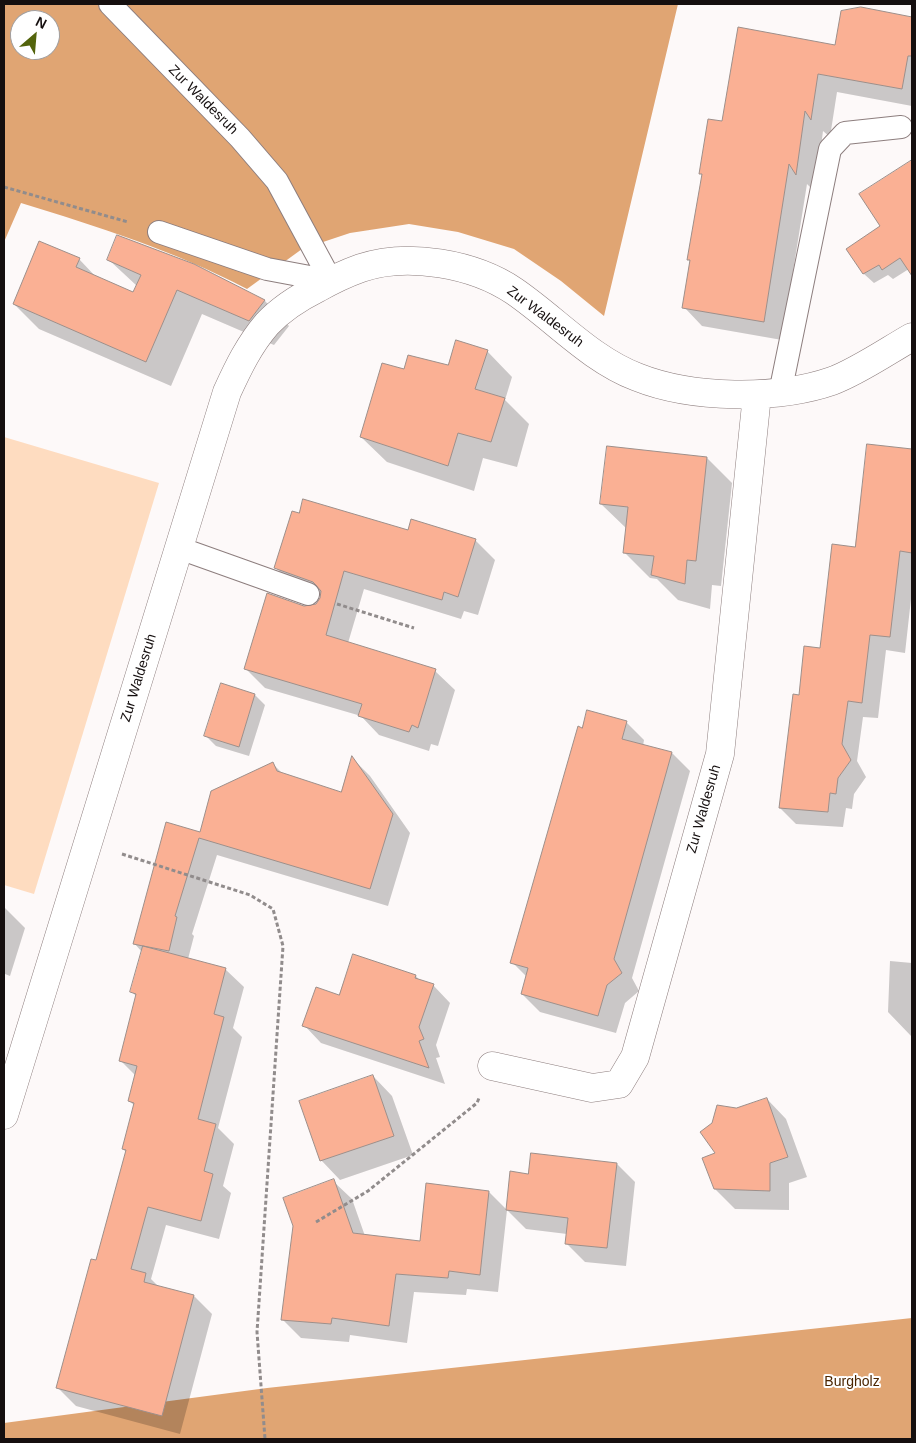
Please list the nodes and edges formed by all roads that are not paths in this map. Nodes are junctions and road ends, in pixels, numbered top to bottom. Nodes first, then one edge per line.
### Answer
1 (110, 4) edge
2 (901, 127) dead end
3 (159, 232) road end
4 (331, 281) junction
5 (912, 337) edge
6 (769, 394) junction
7 (179, 548) junction
8 (308, 594) road end
9 (492, 1066) road end
10 (4, 1115) edge

1 - 4 lane, Zur Waldesruh
2 - 6 lane, Zur Waldesruh
3 - 4 lane
4 - 6 street, Zur Waldesruh
4 - 7 street, Zur Waldesruh
5 - 6 street, Zur Waldesruh
6 - 9 street, Zur Waldesruh
7 - 8 lane
7 - 10 street, Zur Waldesruh

